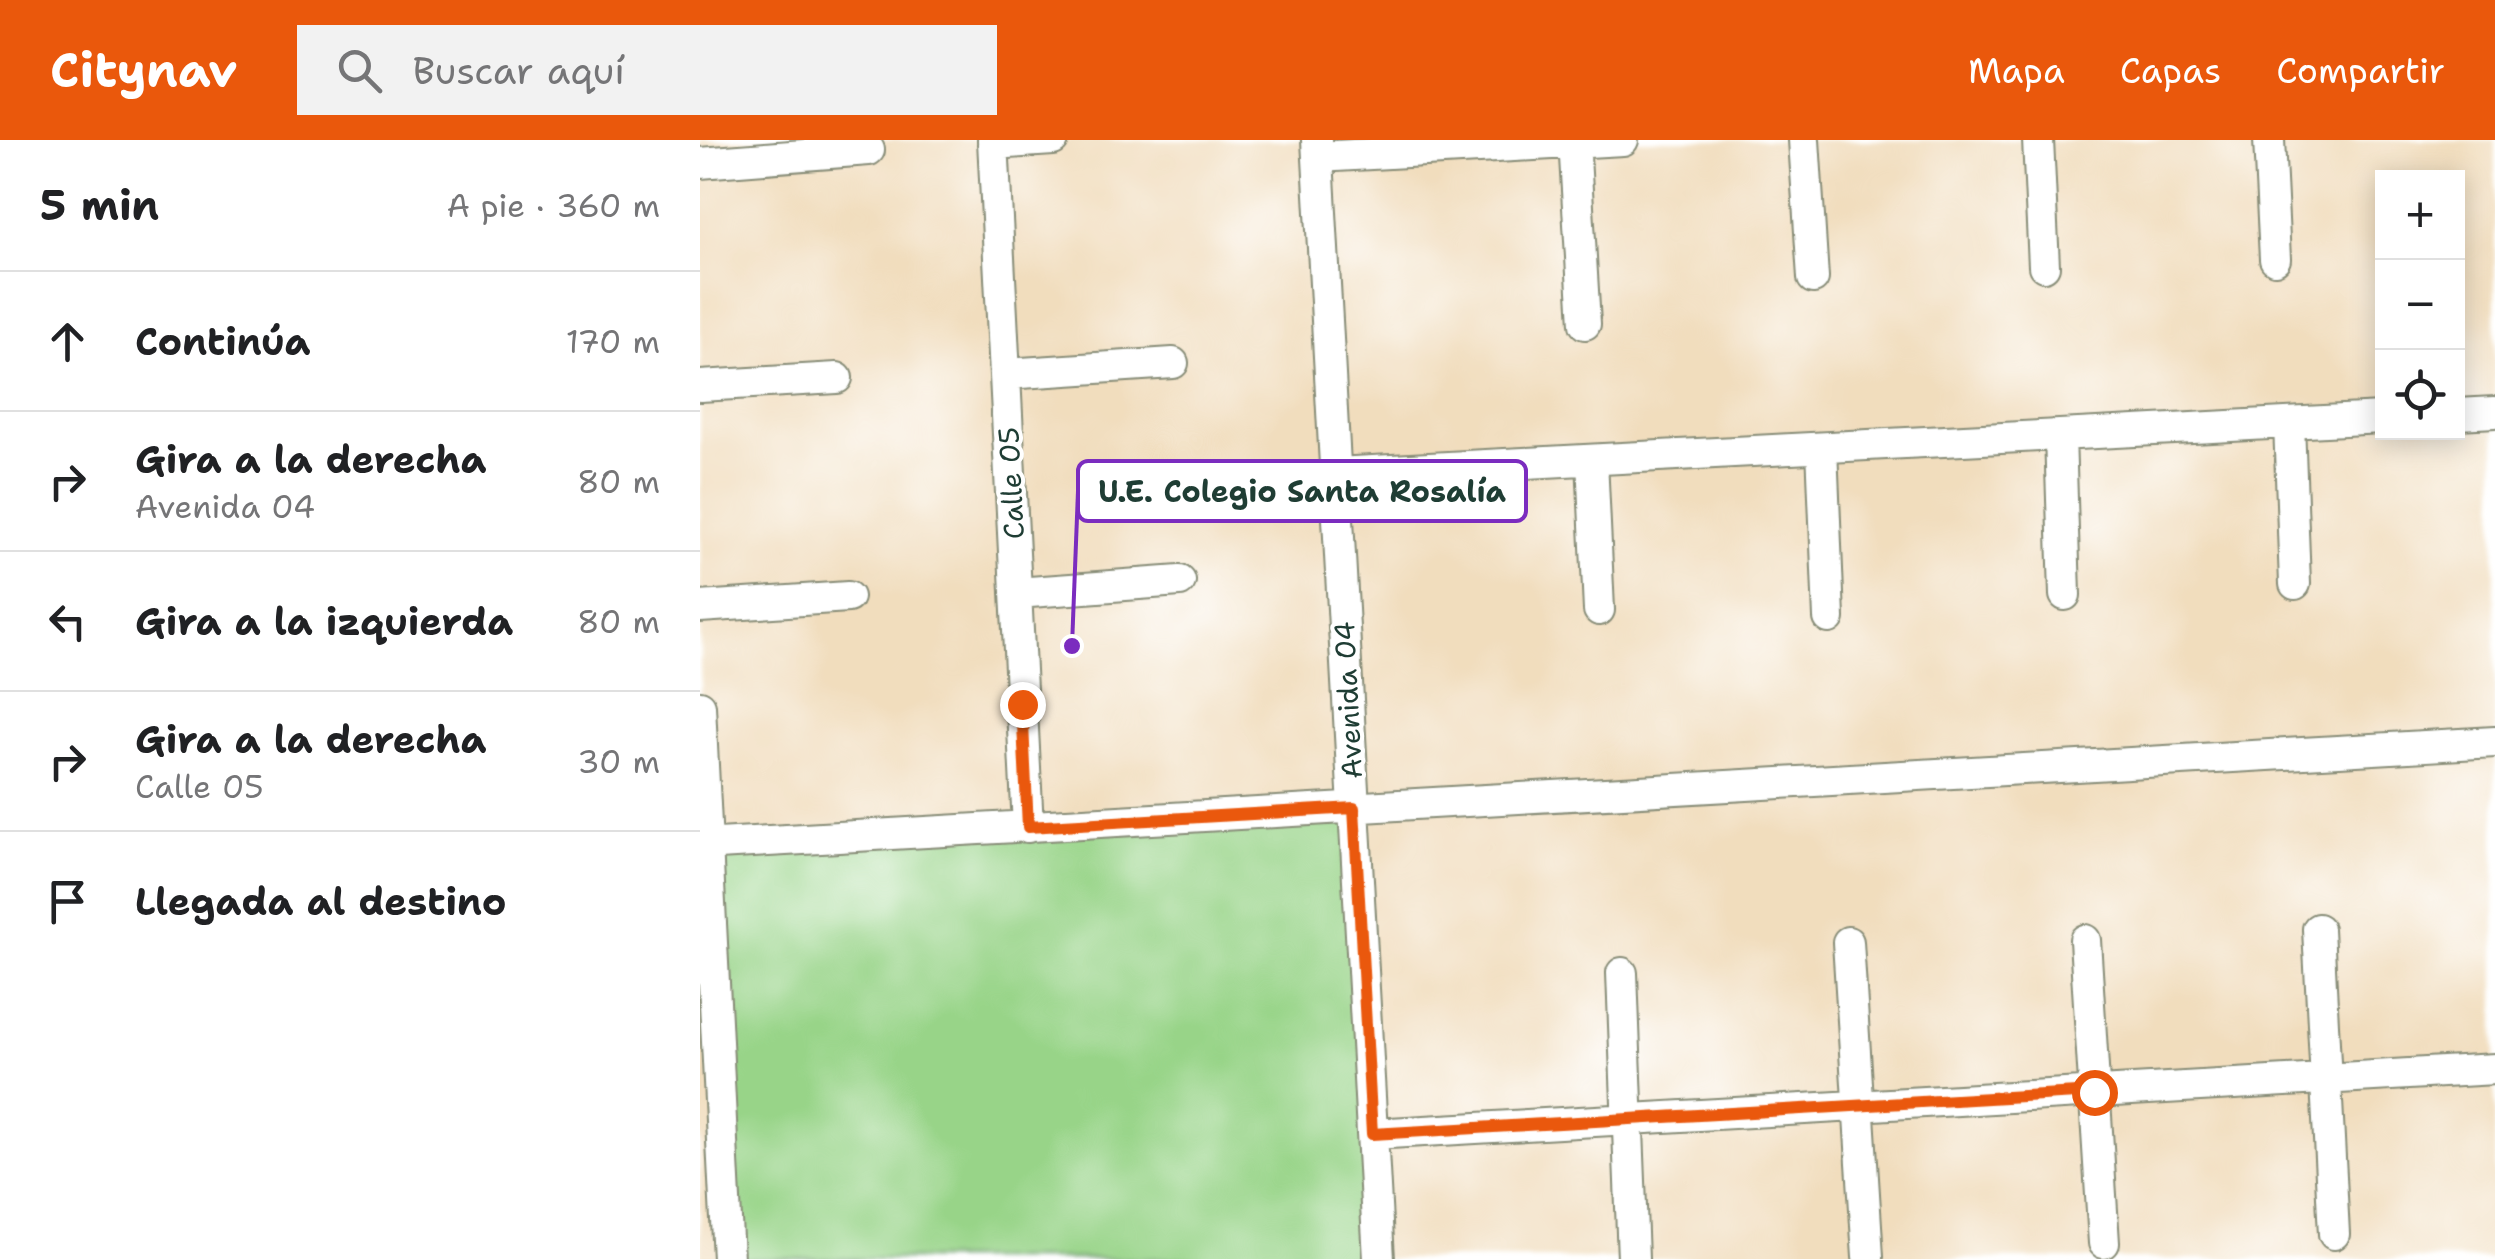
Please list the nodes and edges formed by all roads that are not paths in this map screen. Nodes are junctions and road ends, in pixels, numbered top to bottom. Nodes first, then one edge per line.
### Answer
1 (1053, 140) edge
2 (1622, 140) edge
3 (1804, 140) edge
4 (2038, 140) edge
5 (2268, 140) edge
6 (1574, 141) edge
7 (993, 142) edge
8 (1317, 148) edge
9 (869, 150) dead end
10 (700, 163) edge
11 (2275, 259) dead end
12 (2044, 266) dead end
13 (1813, 278) dead end
14 (1585, 324) dead end
15 (1173, 363) dead end
16 (1005, 374) junction
17 (837, 378) dead end
18 (700, 386) edge
19 (2495, 412) edge
20 (2465, 414) edge
21 (2375, 418) edge
22 (2289, 423) junction
23 (2060, 435) junction
24 (1822, 448) junction
25 (1592, 460) junction
26 (1335, 473) junction
27 (1180, 581) dead end
28 (2296, 584) dead end
29 (1016, 593) junction
30 (2065, 595) dead end
31 (848, 597) dead end
32 (700, 607) edge
33 (1599, 610) dead end
34 (1829, 618) dead end
35 (700, 706) edge
36 (2495, 742) edge
37 (1354, 808) junction
38 (1028, 827) junction
39 (704, 845) edge
40 (2318, 929) dead end
41 (2085, 940) dead end
42 (1848, 942) dead end
43 (1622, 973) dead end
44 (2495, 1069) edge
45 (2326, 1079) junction
46 (2094, 1092) junction
47 (1858, 1106) junction
48 (1627, 1119) junction
49 (1372, 1134) junction
50 (2334, 1234) dead end
51 (2104, 1243) dead end
52 (1868, 1257) edge
53 (728, 1259) edge
54 (1379, 1259) edge
55 (1633, 1259) edge

1 - 7 street
2 - 6 street
3 - 13 street
4 - 12 street
5 - 11 street
6 - 8 street
6 - 14 street
7 - 16 street, Calle 05
8 - 26 street, Avenida 04
9 - 10 street
15 - 16 street
16 - 29 street, Calle 05
17 - 18 street
19 - 20 street
21 - 22 street
22 - 23 street
22 - 28 street
23 - 24 street
23 - 30 street
24 - 25 street
24 - 34 street
25 - 26 street
25 - 33 street
26 - 37 street, Avenida 04
27 - 29 street
29 - 38 street, Calle 05
31 - 32 street
35 - 39 street
36 - 37 street
37 - 38 street
37 - 49 street, Avenida 04
38 - 39 street
39 - 53 street
40 - 45 street
41 - 46 street
42 - 47 street
43 - 48 street
44 - 45 street
45 - 46 street
45 - 50 street
46 - 47 street
46 - 51 street
47 - 48 street
47 - 52 street
48 - 49 street
48 - 55 street
49 - 54 street, Avenida 04

